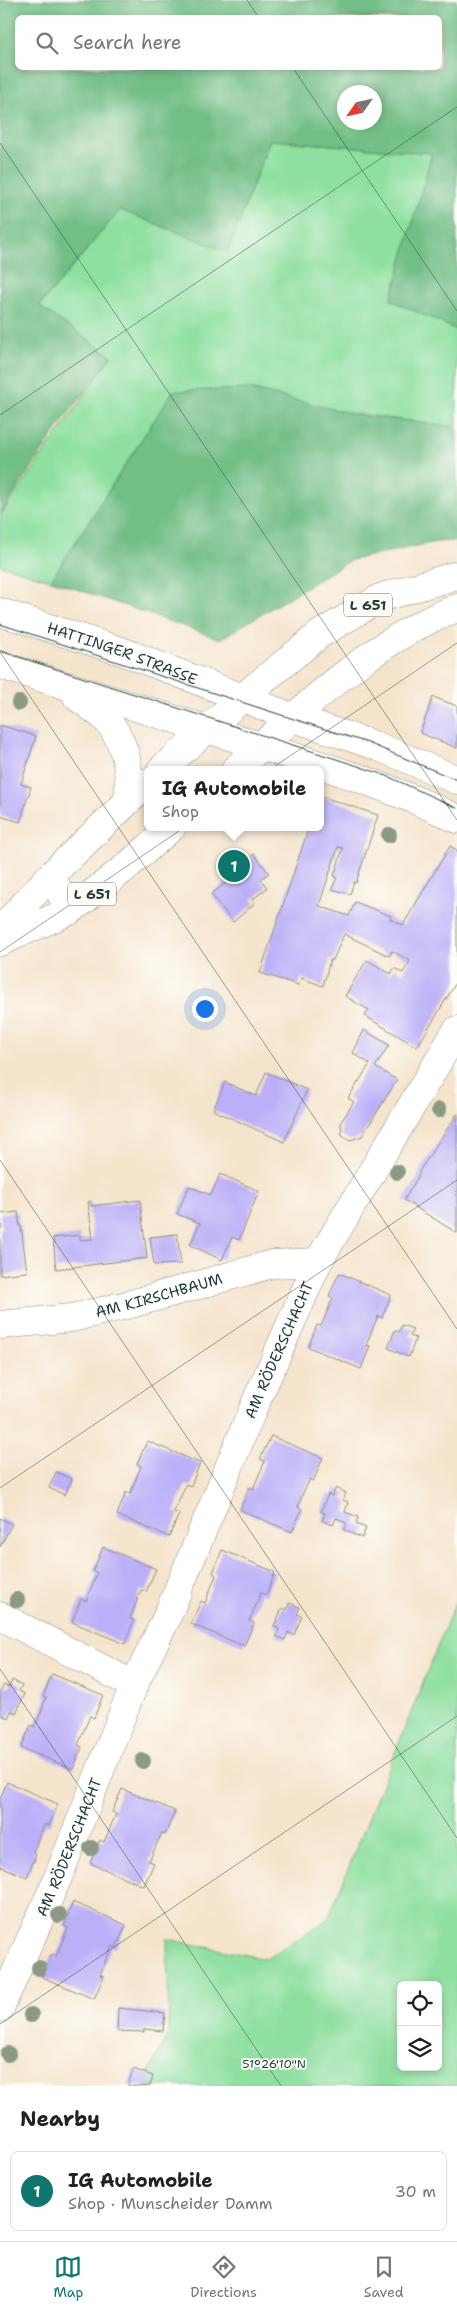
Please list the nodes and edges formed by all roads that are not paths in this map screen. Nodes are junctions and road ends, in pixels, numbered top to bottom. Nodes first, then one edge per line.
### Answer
1 (457, 575) edge
2 (457, 608) edge
3 (0, 612) edge
4 (0, 666) edge
5 (62, 685) junction
6 (243, 697) junction
7 (294, 718) junction
8 (206, 730) junction
9 (261, 746) junction
10 (166, 766) edge
11 (239, 766) edge
12 (324, 766) edge
13 (324, 766) edge
14 (457, 780) edge
15 (144, 786) edge
16 (128, 801) junction
17 (457, 820) edge
18 (167, 831) edge
19 (50, 876) junction
20 (71, 910) junction
21 (0, 931) edge
22 (0, 942) edge
23 (457, 1030) edge
24 (318, 1262) junction
25 (0, 1325) edge
26 (0, 1616) edge
27 (134, 1685) junction
28 (0, 2008) edge

1 - 6 street, L 651
2 - 7 street, L 651
3 - 6 street, HATTINGER STRASSE
4 - 5 street
5 - 8 street
5 - 16 street
6 - 7 street, HATTINGER STRASSE
6 - 8 street, L 651
7 - 9 street, L 651
7 - 14 street, HATTINGER STRASSE
8 - 9 street
8 - 10 street, L 651
9 - 11 street, L 651
9 - 12 street
13 - 17 street
15 - 16 street, L 651
16 - 19 street, L 651
18 - 20 street, L 651
19 - 20 street
19 - 21 street, L 651
20 - 22 street, L 651
23 - 24 street, AM RÖDERSCHACHT
24 - 25 street, AM KIRSCHBAUM
24 - 27 street, AM RÖDERSCHACHT
26 - 27 street
27 - 28 street, AM RÖDERSCHACHT

